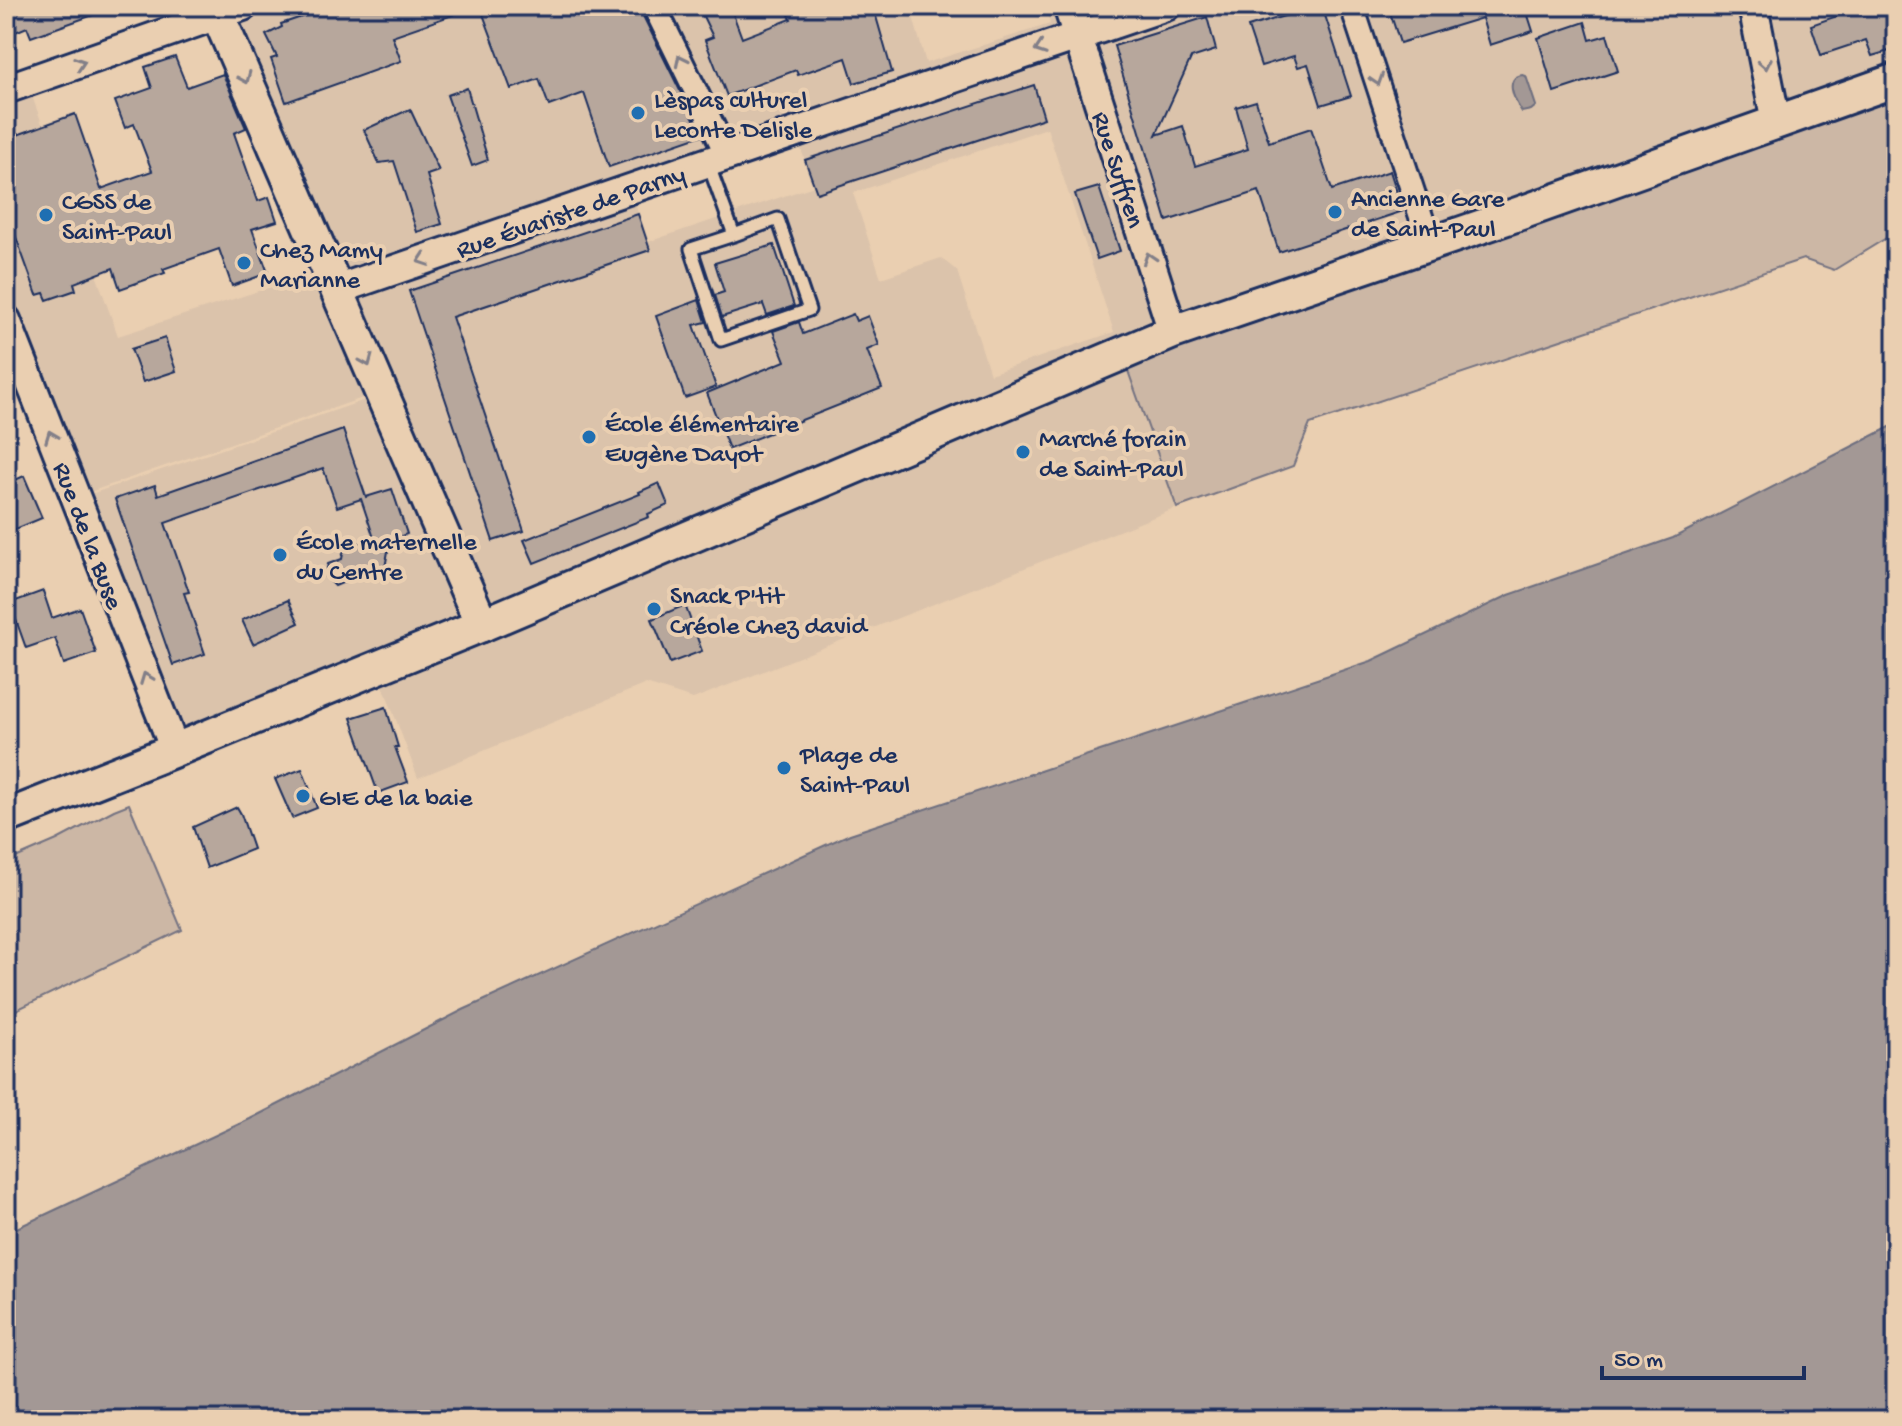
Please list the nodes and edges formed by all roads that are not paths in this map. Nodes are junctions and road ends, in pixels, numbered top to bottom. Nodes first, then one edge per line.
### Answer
1 (654, 6) edge
2 (1068, 6) edge
3 (1166, 6) edge
4 (1352, 6) edge
5 (1753, 6) edge
6 (225, 9) edge
7 (1077, 36) junction
8 (1896, 80) edge
9 (6, 89) edge
10 (1776, 122) junction
11 (717, 159) junction
12 (734, 235) junction
13 (1430, 244) junction
14 (336, 290) junction
15 (6, 320) edge
16 (1173, 332) junction
17 (482, 625) junction
18 (175, 750) junction
19 (6, 817) edge

11 -> 1 street
2 - 7 street, Rue Suffren
3 - 7 street, Rue Évariste de Parny
4 -> 13 street
5 -> 10 street
9 -> 6 street
6 -> 14 main road
7 -> 11 street, Rue Évariste de Parny
16 -> 7 street, Rue Suffren
8 - 10 main road
10 - 13 main road
11 - 12 lane
11 -> 14 street, Rue Évariste de Parny
12 - 12 lane
13 - 16 main road
14 -> 17 main road
18 -> 15 street, Rue de la Buse
16 - 17 main road
17 - 18 main road
18 - 19 main road

